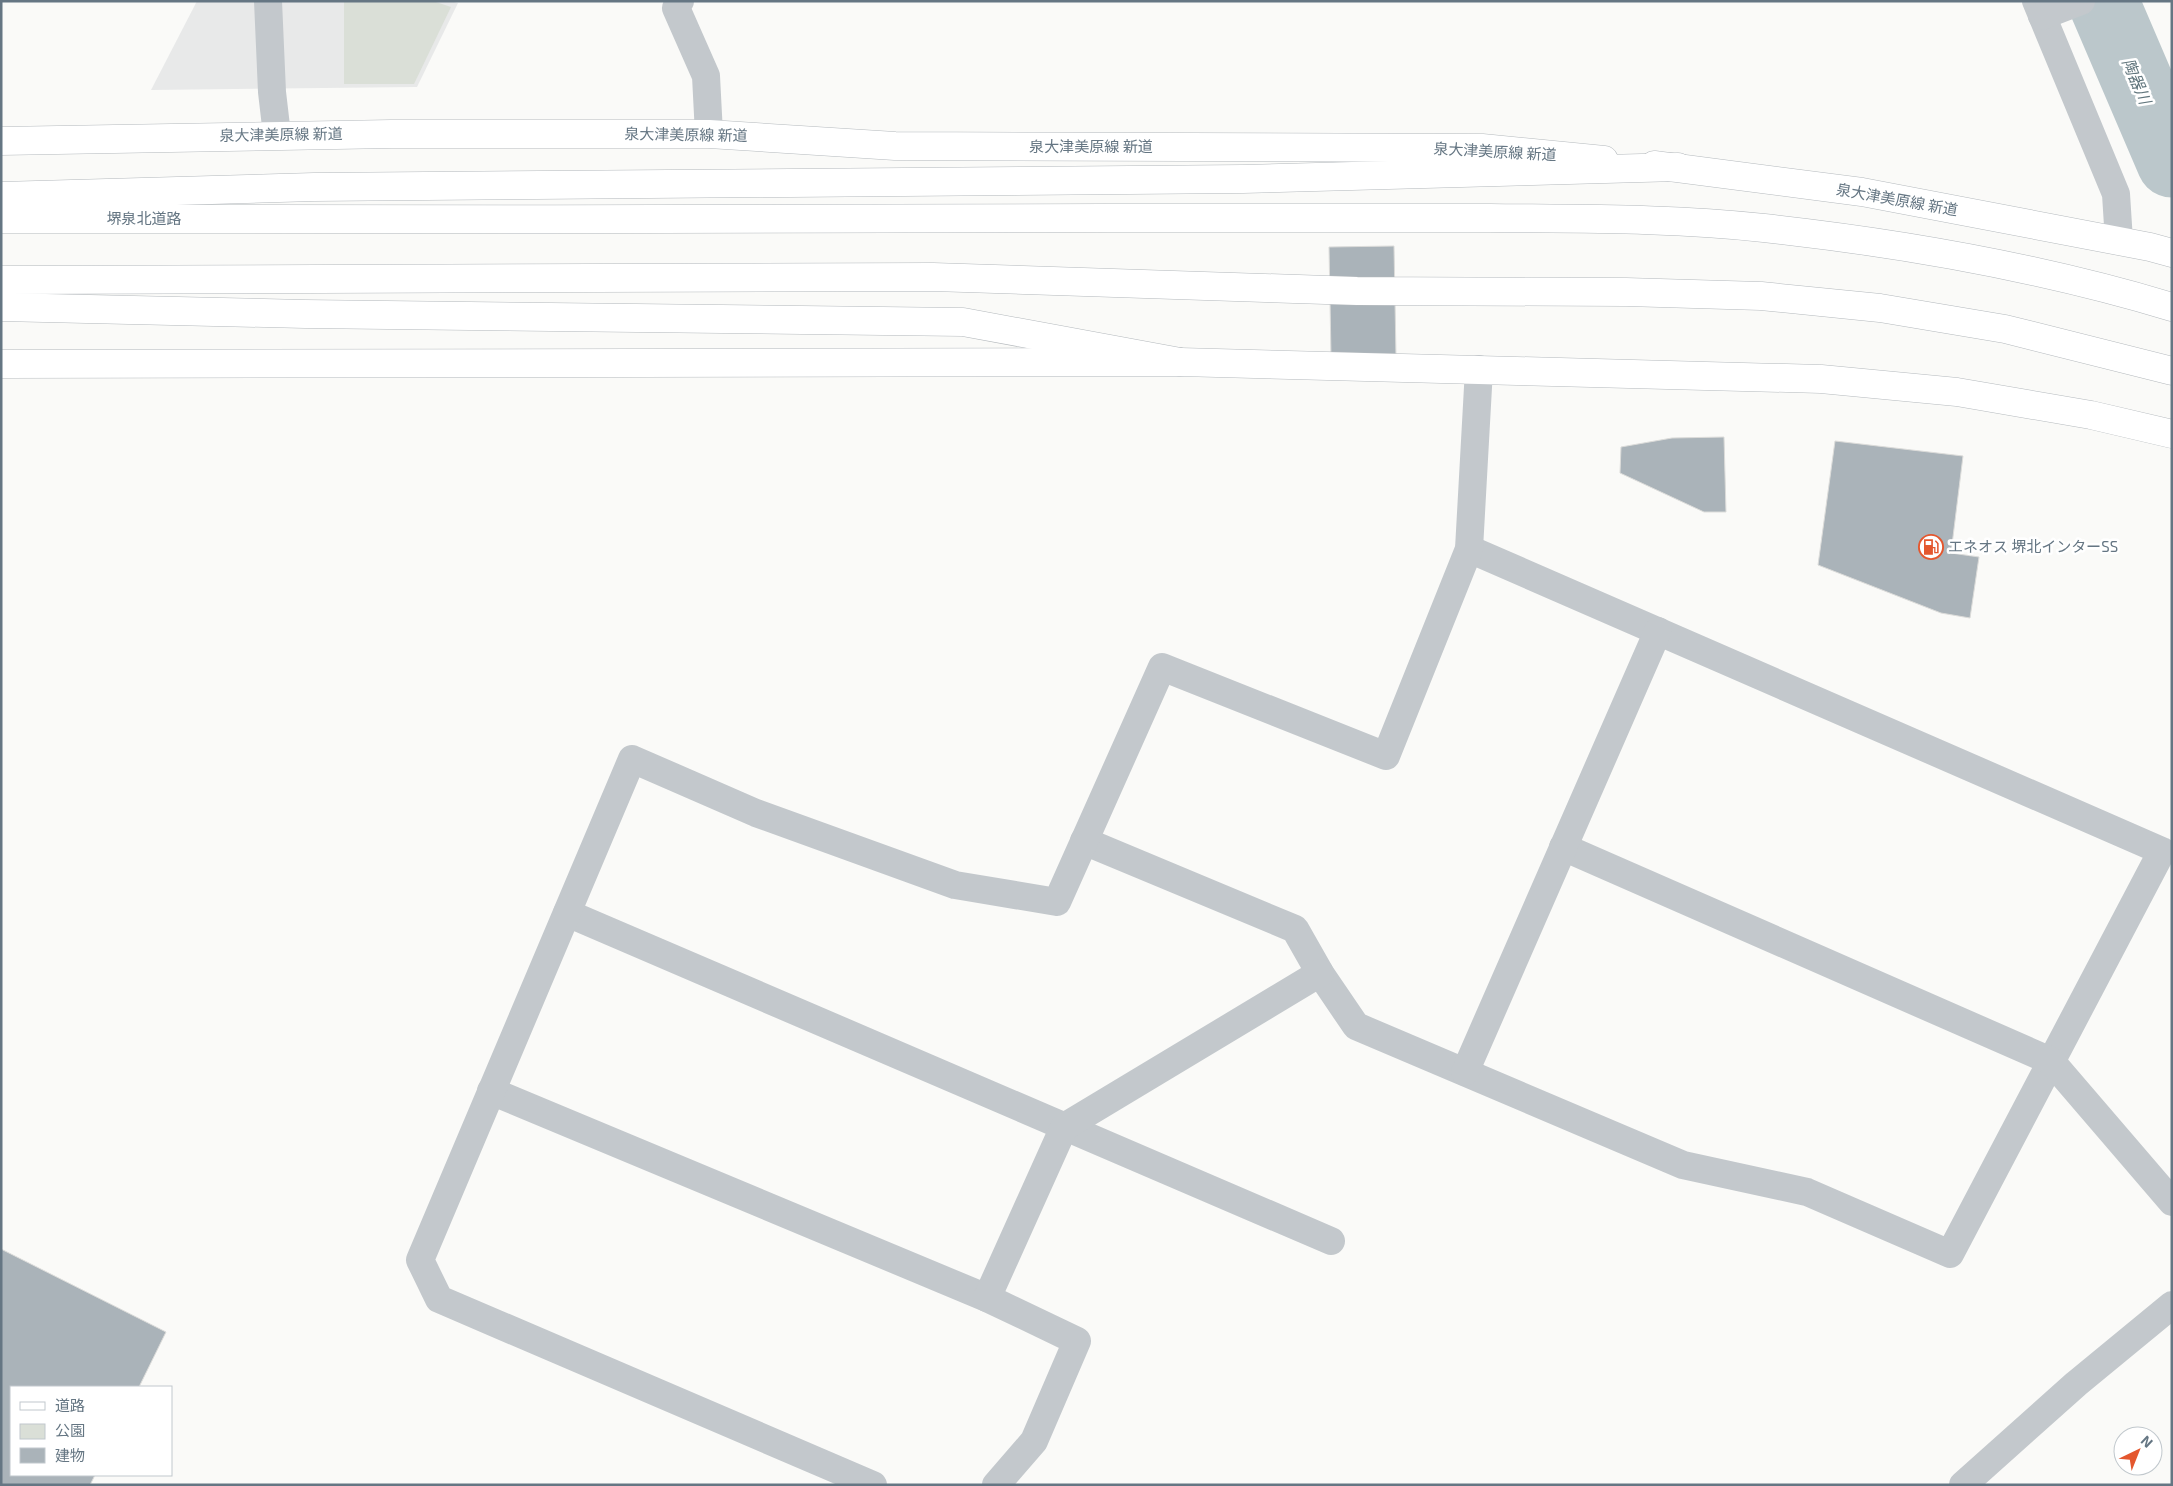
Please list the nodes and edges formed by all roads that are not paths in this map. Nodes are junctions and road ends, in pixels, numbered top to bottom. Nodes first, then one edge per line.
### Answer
1 (268, 1) edge
2 (2081, 1) edge
3 (673, 4) edge
4 (2039, 8) edge
5 (709, 134) junction
6 (277, 136) junction
7 (1, 141) edge
8 (1678, 167) junction
9 (1, 196) edge
10 (1, 219) edge
11 (2120, 241) junction
12 (2161, 250) edge
13 (1, 280) edge
14 (2172, 306) edge
15 (1, 307) edge
16 (1180, 362) junction
17 (1, 364) edge
18 (1479, 369) junction
19 (2172, 371) edge
20 (2172, 434) edge
21 (1469, 549) junction
22 (1658, 631) junction
23 (1084, 841) junction
24 (1563, 847) junction
25 (567, 913) junction
26 (1320, 973) junction
27 (2052, 1061) junction
28 (1465, 1072) junction
29 (491, 1091) junction
30 (1064, 1127) junction
31 (2172, 1202) edge
32 (1331, 1241) dead end
33 (987, 1298) junction
34 (2172, 1305) edge
35 (873, 1485) edge
36 (996, 1485) edge
37 (1963, 1485) edge

1 - 6 street
2 - 4 street
3 - 5 street
4 - 11 street
5 - 6 main road, 泉大津美原線 新道
5 - 8 main road, 泉大津美原線 新道
6 - 7 main road, 泉大津美原線 新道
8 - 9 main road
8 - 11 main road, 泉大津美原線 新道
10 - 14 main road, 堺泉北道路
11 - 12 main road, 泉大津美原線 新道
13 - 19 main road
15 - 16 main road
16 - 17 main road
16 - 18 main road
18 - 20 main road
18 - 21 street
21 - 22 street
21 - 23 street
22 - 24 street
22 - 27 street
23 - 25 street
23 - 26 street
24 - 27 street
24 - 28 street
25 - 29 street
25 - 30 street
26 - 28 street
26 - 30 street
27 - 28 street
27 - 31 street
29 - 33 street
29 - 35 street
30 - 32 street
30 - 33 street
33 - 36 street
34 - 37 street

